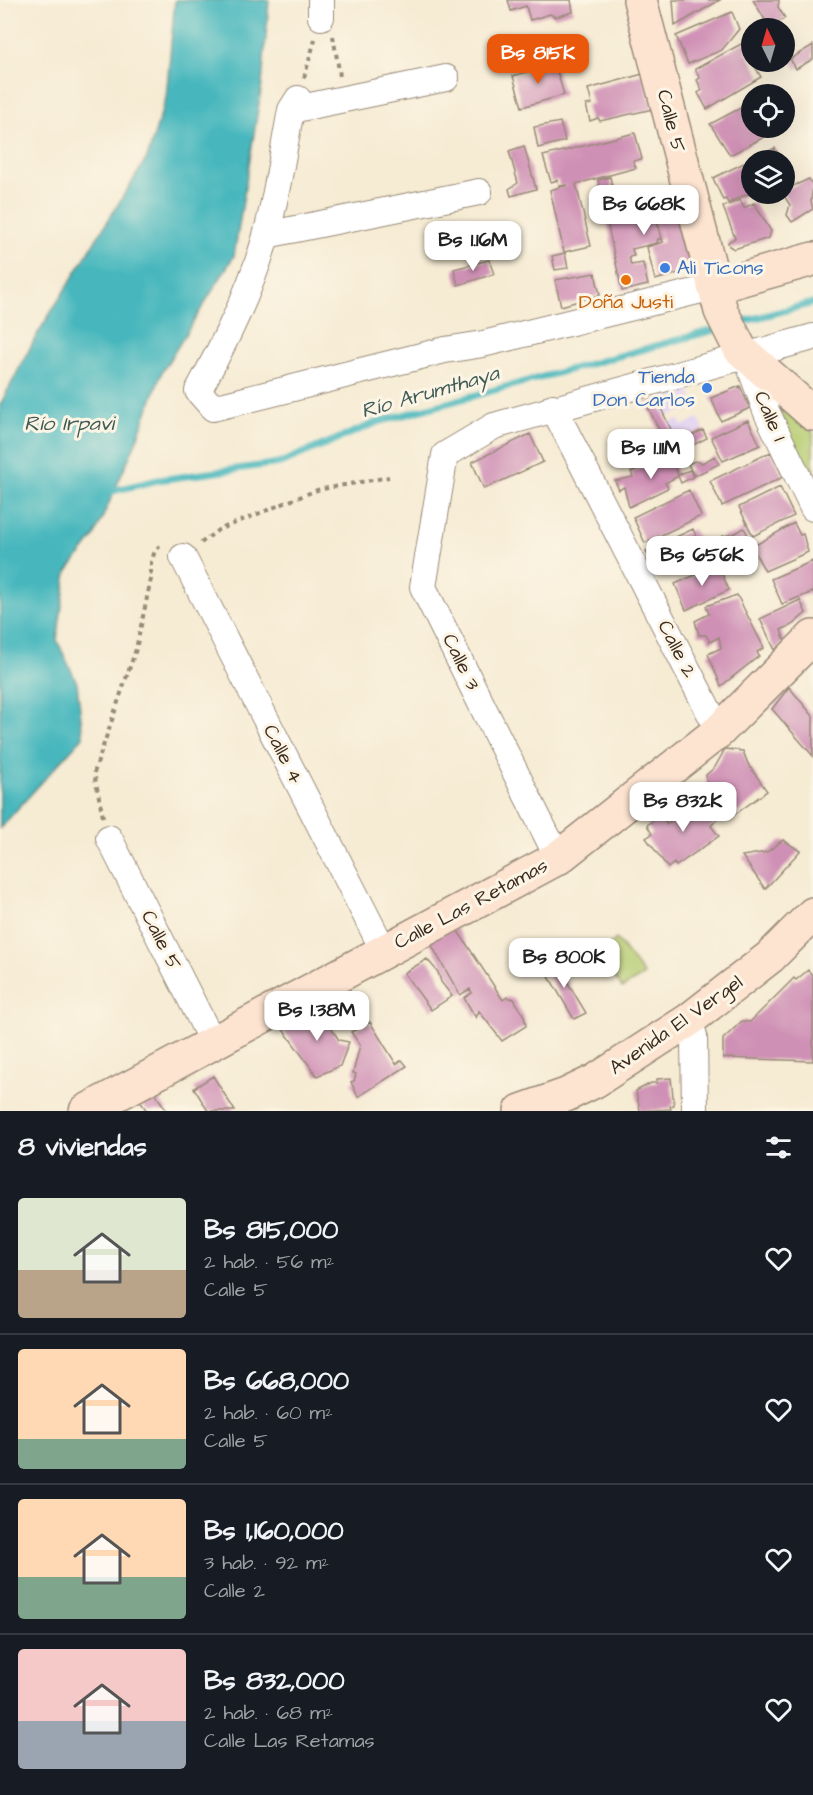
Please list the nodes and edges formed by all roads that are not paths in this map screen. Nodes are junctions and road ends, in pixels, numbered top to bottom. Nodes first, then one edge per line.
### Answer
1 (640, 0) edge
2 (446, 78) dead end
3 (479, 192) dead end
4 (266, 235) junction
5 (813, 259) edge
6 (717, 299) junction
7 (813, 338) edge
8 (740, 349) junction
9 (553, 407) junction
10 (813, 414) edge
11 (813, 508) edge
12 (183, 557) road end
13 (813, 637) edge
14 (719, 731) junction
15 (109, 838) road end
16 (558, 858) junction
17 (813, 914) edge
18 (384, 951) junction
19 (689, 1020) junction
20 (213, 1043) junction
21 (86, 1111) edge
22 (521, 1111) edge
23 (694, 1111) edge

1 - 6 main road, Calle 5
2 - 4 street
3 - 4 street
4 - 6 street
5 - 6 main road
6 - 8 main road, Calle 5
7 - 8 street
8 - 9 street
8 - 10 main road
8 - 11 street, Calle 1
9 - 14 street, Calle 2
9 - 16 street, Calle 3
12 - 18 street, Calle 4
13 - 14 main road, Calle Las Retamas
14 - 16 main road, Calle Las Retamas
15 - 20 street, Calle 5
16 - 18 main road, Calle Las Retamas
17 - 19 main road, Avenida El Vergel
18 - 20 main road, Calle Las Retamas
19 - 22 main road, Avenida El Vergel
19 - 23 street
20 - 21 main road, Calle Las Retamas

